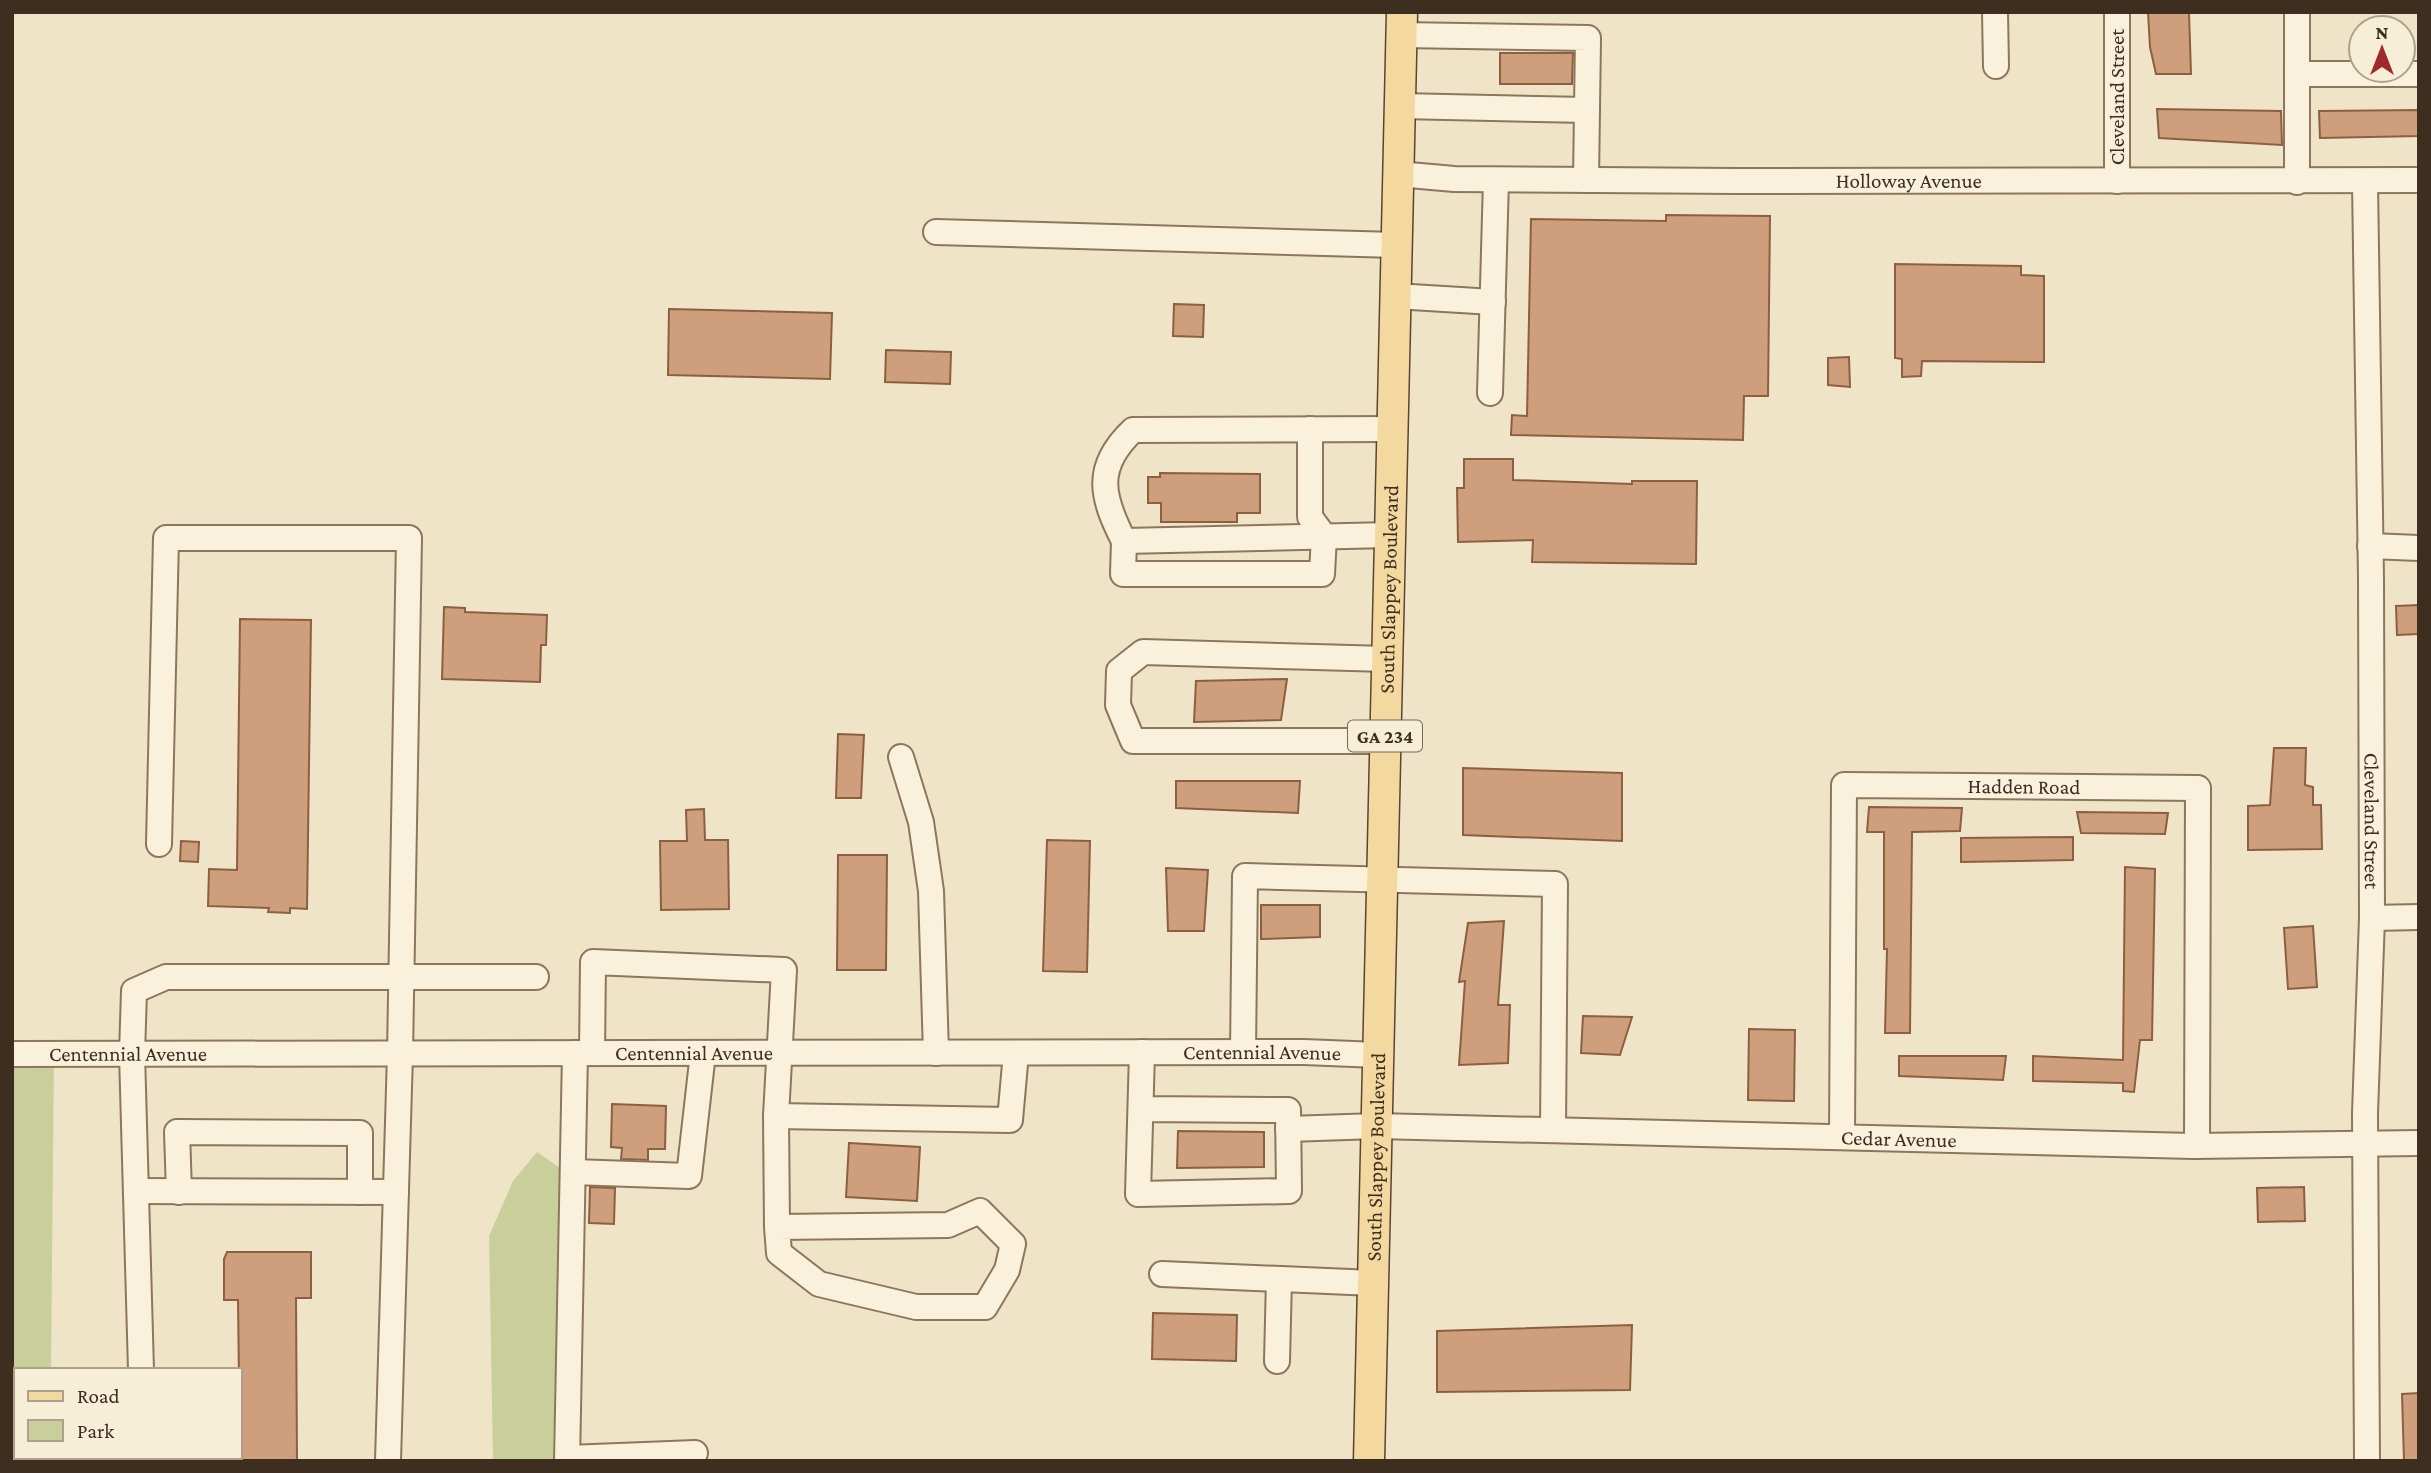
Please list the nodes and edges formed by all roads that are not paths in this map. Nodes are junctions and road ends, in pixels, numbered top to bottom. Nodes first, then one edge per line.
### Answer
1 (1994, 12) edge
2 (2117, 12) edge
3 (2297, 12) edge
4 (1401, 24) edge
5 (1996, 65) dead end
6 (2297, 74) junction
7 (2419, 74) edge
8 (1587, 98) junction
9 (1400, 106) junction
10 (1398, 174) junction
11 (1496, 180) junction
12 (1586, 180) junction
13 (2419, 180) edge
14 (2117, 181) junction
15 (2297, 182) junction
16 (2365, 182) junction
17 (936, 232) dead end
18 (1396, 245) junction
19 (1395, 296) junction
20 (1493, 302) junction
21 (1490, 393) dead end
22 (1310, 429) junction
23 (1392, 429) junction
24 (1390, 535) junction
25 (1324, 536) junction
26 (1124, 541) junction
27 (2370, 546) junction
28 (2419, 548) edge
29 (1387, 659) junction
30 (1385, 741) junction
31 (901, 757) dead end
32 (159, 844) dead end
33 (1382, 879) junction
34 (2419, 917) edge
35 (2372, 918) junction
36 (536, 977) dead end
37 (402, 979) junction
38 (1142, 1052) junction
39 (1243, 1052) junction
40 (584, 1053) junction
41 (703, 1053) junction
42 (779, 1053) junction
43 (936, 1053) junction
44 (1016, 1053) junction
45 (12, 1054) edge
46 (132, 1054) junction
47 (400, 1054) junction
48 (1378, 1055) junction
49 (1141, 1109) junction
50 (776, 1116) junction
51 (1377, 1126) junction
52 (1288, 1129) junction
53 (1553, 1130) junction
54 (1842, 1137) junction
55 (2365, 1142) junction
56 (2419, 1143) edge
57 (2197, 1146) junction
58 (573, 1172) junction
59 (136, 1191) junction
60 (178, 1192) junction
61 (360, 1192) junction
62 (396, 1192) junction
63 (777, 1227) junction
64 (1162, 1274) dead end
65 (1279, 1279) junction
66 (1373, 1283) junction
67 (1277, 1361) dead end
68 (141, 1368) edge
69 (695, 1453) dead end
70 (636, 1458) edge
71 (568, 1459) edge
72 (388, 1461) edge
73 (1369, 1461) edge
74 (2367, 1461) edge

1 - 5 street
2 - 14 street, Cleveland Street
3 - 6 street
4 - 8 street
4 - 9 main road, South Slappey Boulevard / GA 234
6 - 7 street
6 - 15 street
8 - 9 street
8 - 12 street
9 - 10 main road, South Slappey Boulevard / GA 234
10 - 11 street, Holloway Avenue
10 - 18 main road, South Slappey Boulevard / GA 234
11 - 12 street, Holloway Avenue
11 - 20 street
12 - 14 street, Holloway Avenue
13 - 16 street, Holloway Avenue
14 - 15 street, Holloway Avenue
15 - 16 street, Holloway Avenue
16 - 27 street, Cleveland Street
17 - 18 street
18 - 19 main road, South Slappey Boulevard / GA 234
19 - 20 street
19 - 23 main road, South Slappey Boulevard / GA 234
20 - 21 street
22 - 23 street
22 - 25 street
22 - 26 street
23 - 24 main road, South Slappey Boulevard / GA 234
24 - 25 street
24 - 29 main road, South Slappey Boulevard / GA 234
25 - 26 street
25 - 26 street
27 - 28 street
27 - 35 street, Cleveland Street
29 - 30 main road, South Slappey Boulevard / GA 234
29 - 30 street
30 - 33 main road, South Slappey Boulevard / GA 234
31 - 43 street
32 - 37 street
33 - 39 street
33 - 48 main road, South Slappey Boulevard / GA 234
33 - 53 street
34 - 35 street
35 - 55 street, Cleveland Street
36 - 37 street
37 - 46 street
37 - 47 street
38 - 39 street, Centennial Avenue
38 - 44 street, Centennial Avenue
38 - 49 street
39 - 48 street, Centennial Avenue
40 - 41 street, Centennial Avenue
40 - 42 street
40 - 47 street, Centennial Avenue
40 - 58 street
41 - 42 street, Centennial Avenue
41 - 58 street
42 - 43 street, Centennial Avenue
42 - 50 street
43 - 44 street, Centennial Avenue
44 - 50 street
45 - 46 street, Centennial Avenue
46 - 47 street, Centennial Avenue
46 - 59 street
47 - 62 street
48 - 51 main road, South Slappey Boulevard / GA 234
49 - 52 street
49 - 52 street
50 - 63 street
51 - 52 street, Cedar Avenue
51 - 53 street, Cedar Avenue
51 - 66 main road, South Slappey Boulevard / GA 234
53 - 54 street, Cedar Avenue
54 - 57 street, Cedar Avenue
54 - 57 street, Hadden Road
55 - 56 street, Cedar Avenue
55 - 57 street, Cedar Avenue
55 - 74 street, Cleveland Street
58 - 71 street
59 - 60 street
59 - 68 street
60 - 61 street
60 - 61 street
61 - 62 street
62 - 72 street
63 - 63 street
64 - 65 street
65 - 66 street
65 - 67 street
66 - 73 main road, South Slappey Boulevard / GA 234
69 - 70 street
70 - 71 street

